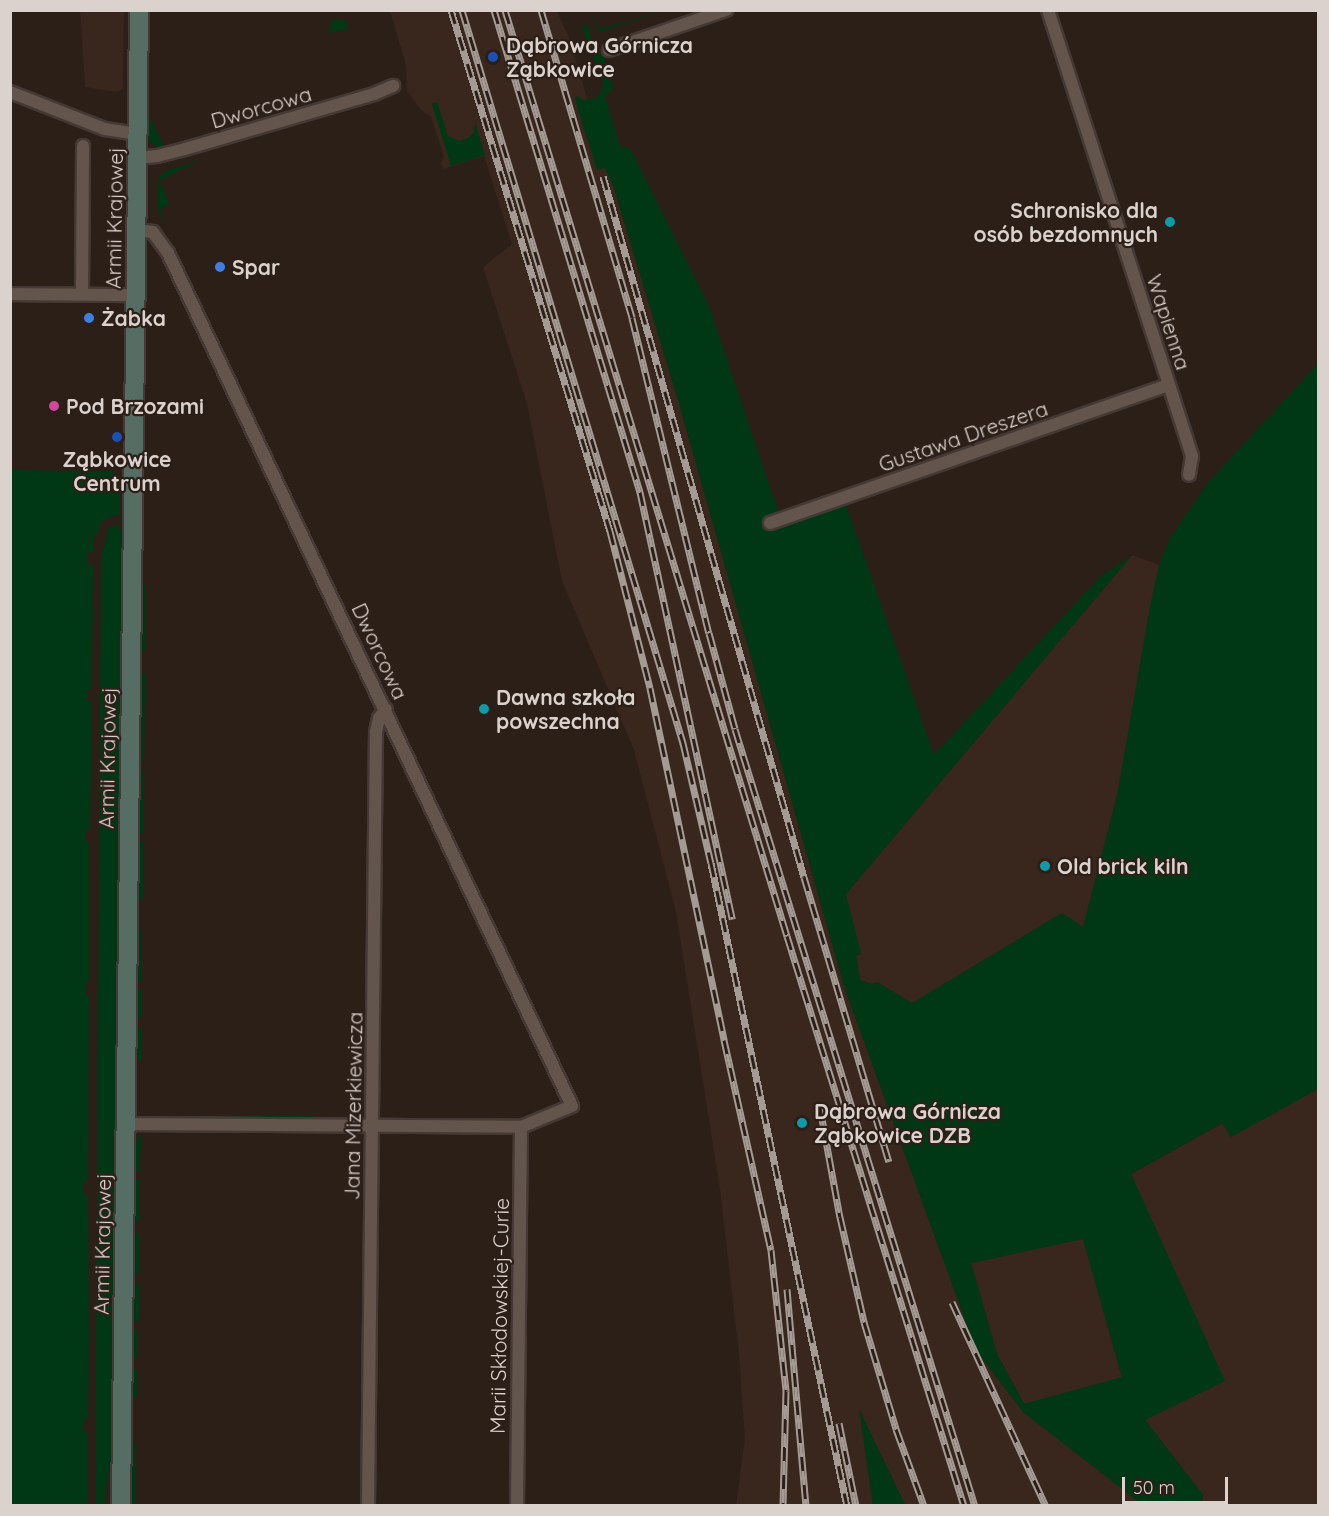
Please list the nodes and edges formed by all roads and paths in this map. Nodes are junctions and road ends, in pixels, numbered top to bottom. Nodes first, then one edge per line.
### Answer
1 (139, 10) edge
2 (726, 10) edge
3 (1048, 10) edge
4 (609, 50) dead end
5 (393, 86) dead end
6 (10, 92) edge
7 (138, 134) junction
8 (83, 146) dead end
9 (137, 158) junction
10 (144, 230) junction
11 (10, 294) edge
12 (82, 294) junction
13 (135, 295) junction
14 (1169, 386) junction
15 (1189, 475) dead end
16 (770, 523) dead end
17 (386, 709) junction
18 (126, 1124) junction
19 (373, 1126) junction
20 (521, 1127) junction
21 (121, 1506) edge
22 (368, 1506) edge
23 (517, 1506) edge

1 - 7 main road, Armii Krajowej
2 - 4 street
3 - 14 street, Wapienna
5 - 9 street, Dworcowa
6 - 7 street
7 - 9 main road, Armii Krajowej
8 - 12 street
9 - 10 main road, Armii Krajowej
10 - 13 main road, Armii Krajowej
10 - 17 street, Dworcowa
11 - 12 street
12 - 13 street
13 - 18 main road, Armii Krajowej
14 - 15 street, Wapienna
14 - 16 street, Gustawa Dreszera
17 - 19 street, Jana Mizerkiewicza
17 - 20 street, Dworcowa
18 - 19 street
18 - 21 main road, Armii Krajowej
19 - 20 street
19 - 22 street, Jana Mizerkiewicza
20 - 23 street, Marii Skłodowskiej-Curie

